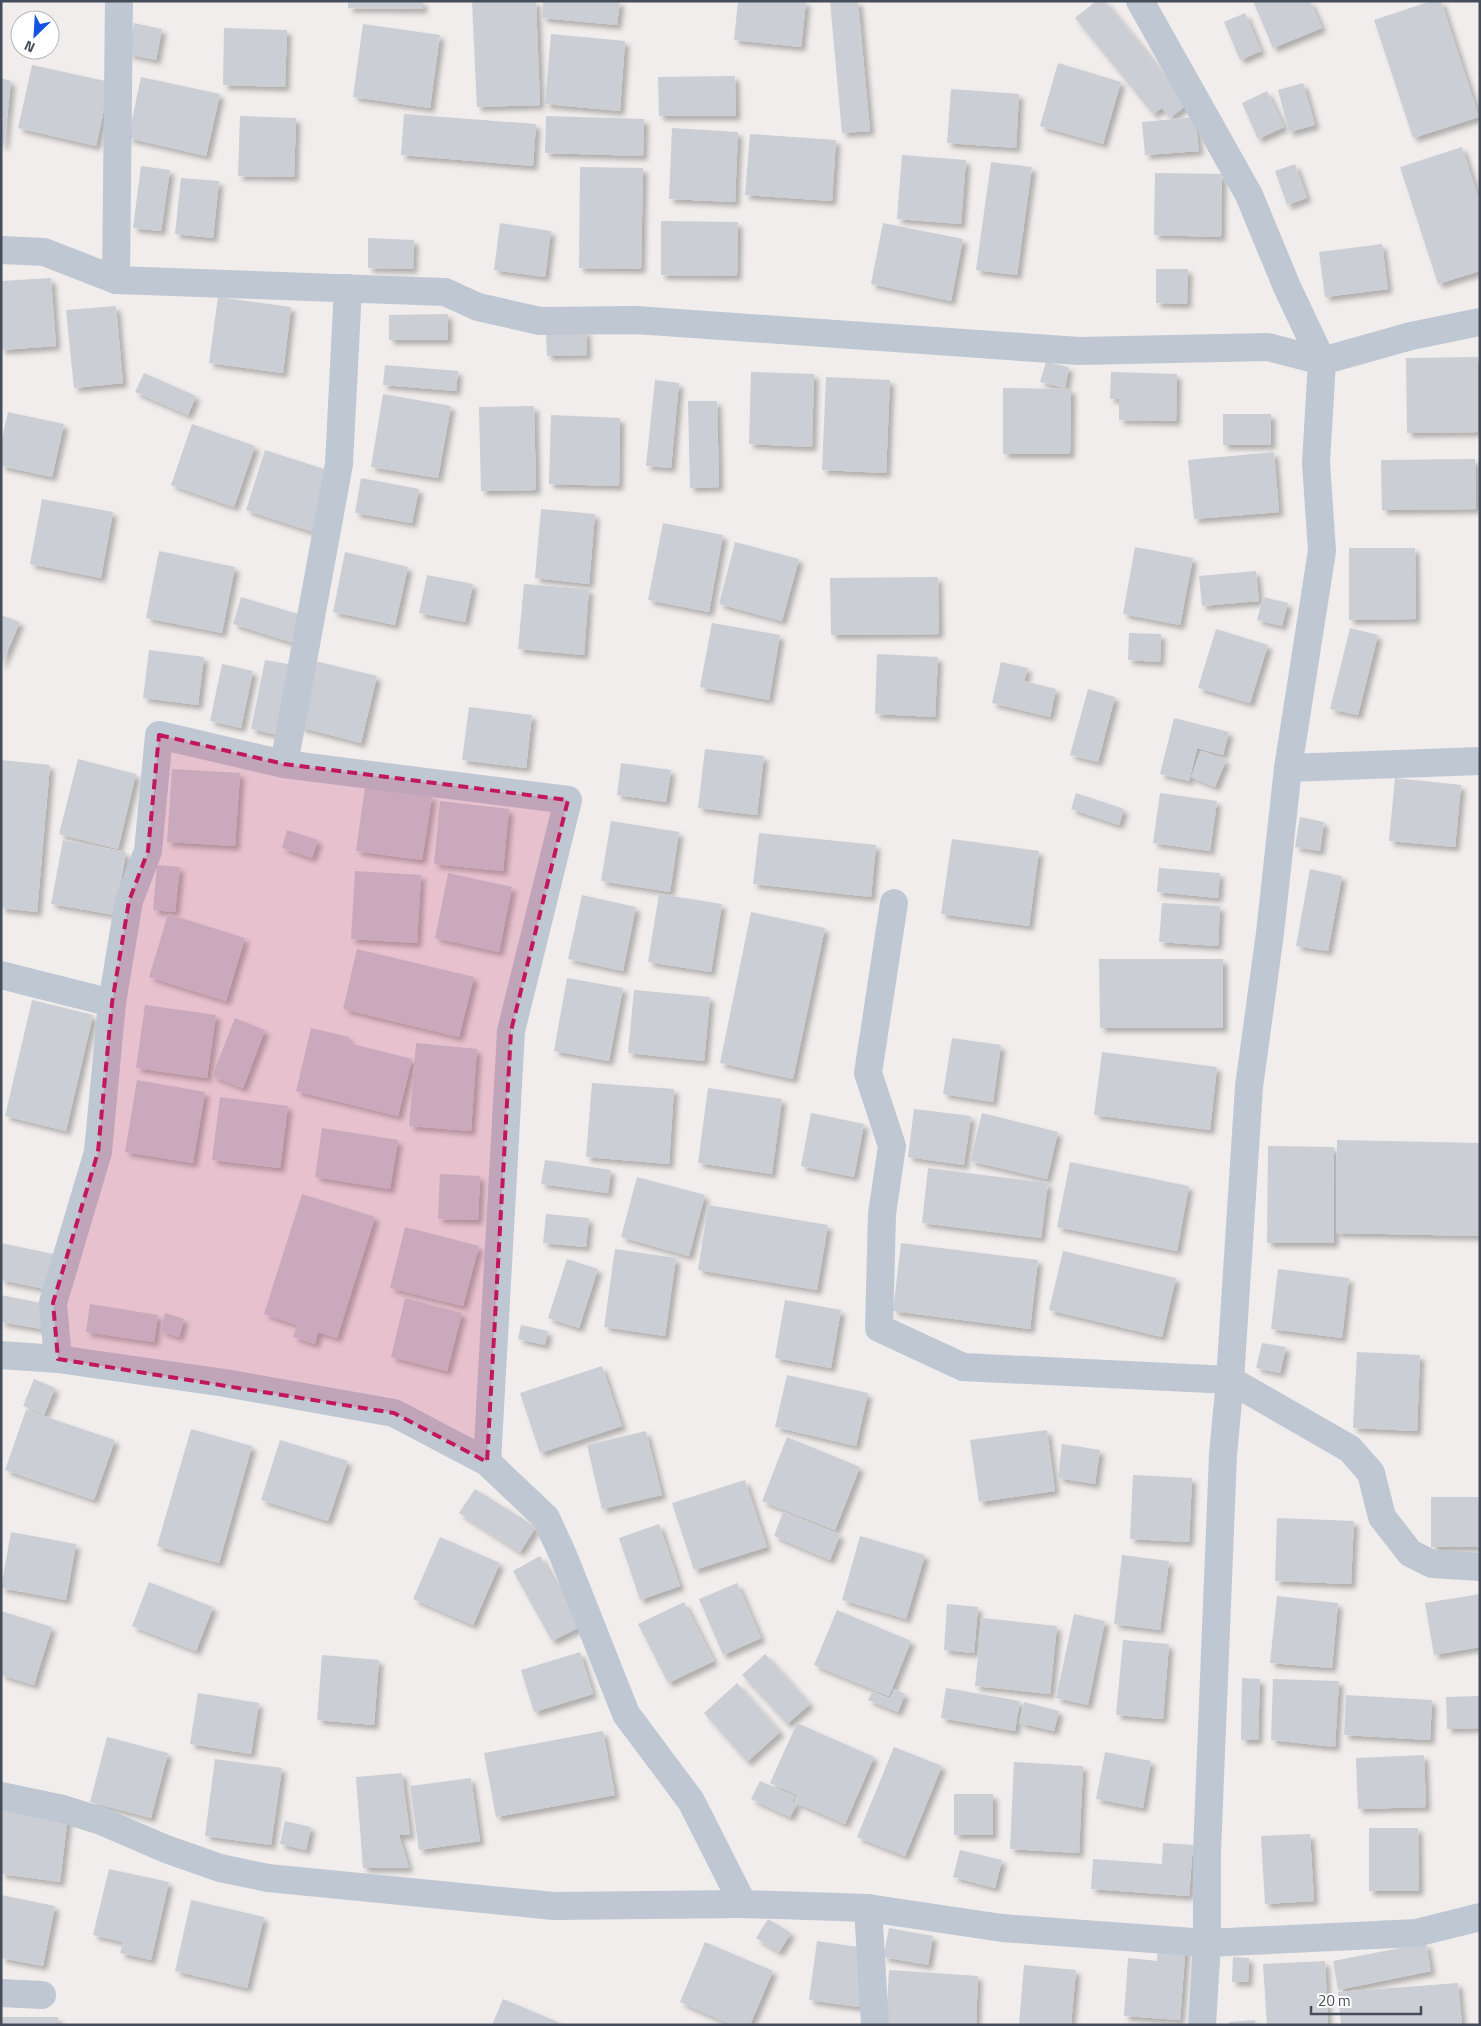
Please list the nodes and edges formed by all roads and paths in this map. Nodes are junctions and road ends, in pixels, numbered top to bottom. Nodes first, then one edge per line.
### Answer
1 (119, 1) edge
2 (1140, 1) edge
3 (1, 250) edge
4 (116, 280) junction
5 (348, 288) junction
6 (1480, 322) edge
7 (1322, 361) junction
8 (1480, 761) edge
9 (284, 764) junction
10 (1288, 768) junction
11 (894, 903) dead end
12 (1, 975) edge
13 (112, 1003) junction
14 (1, 1355) edge
15 (58, 1359) junction
16 (1230, 1380) junction
17 (487, 1462) junction
18 (1480, 1567) edge
19 (1, 1796) edge
20 (743, 1904) junction
21 (868, 1908) junction
22 (1480, 1917) edge
23 (1207, 1943) junction
24 (1, 1993) edge
25 (42, 1995) dead end
26 (875, 2025) edge
27 (1202, 2025) edge

1 - 4 street
2 - 7 street
3 - 4 street
4 - 5 street
5 - 7 street
5 - 9 street
6 - 7 street
7 - 10 street
8 - 10 street
9 - 13 street
9 - 17 street
10 - 16 street
11 - 16 street
12 - 13 street
13 - 15 street
14 - 15 street
15 - 17 street
16 - 18 street
16 - 23 street
17 - 20 street
19 - 20 street
20 - 21 street
21 - 23 street
21 - 26 street
22 - 23 street
23 - 27 street
24 - 25 street

